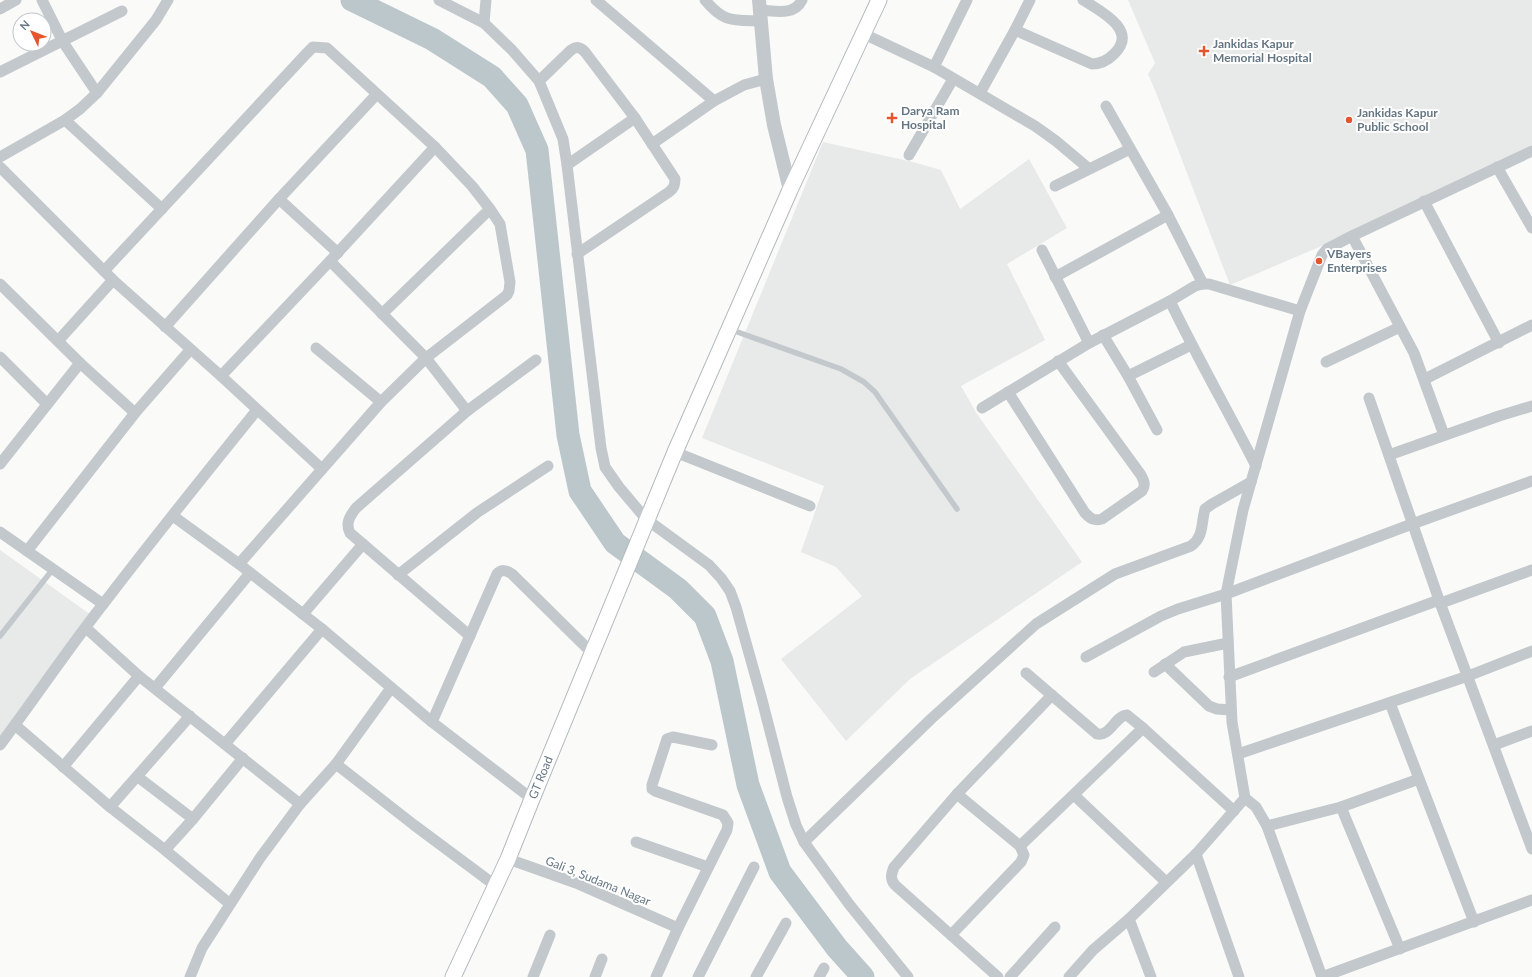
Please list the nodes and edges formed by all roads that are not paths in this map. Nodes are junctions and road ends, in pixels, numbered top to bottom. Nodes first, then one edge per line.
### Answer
1 (16, 0) edge
2 (42, 0) edge
3 (168, 0) edge
4 (439, 0) edge
5 (486, 0) edge
6 (596, 0) edge
7 (705, 0) edge
8 (802, 0) edge
9 (879, 0) edge
10 (967, 0) edge
11 (1030, 0) edge
12 (1082, 0) edge
13 (0, 9) edge
14 (760, 10) edge
15 (122, 11) dead end
16 (484, 23) junction
17 (1015, 30) junction
18 (864, 34) junction
19 (63, 42) junction
20 (934, 67) junction
21 (0, 72) edge
22 (766, 79) junction
23 (954, 79) junction
24 (539, 81) junction
25 (97, 93) junction
26 (980, 93) junction
27 (376, 95) junction
28 (714, 101) junction
29 (1106, 106) dead end
30 (635, 118) junction
31 (65, 120) junction
32 (652, 144) junction
33 (434, 147) junction
34 (1130, 149) junction
35 (1532, 151) edge
36 (909, 155) dead end
37 (0, 157) edge
38 (568, 165) junction
39 (0, 167) edge
40 (1497, 167) junction
41 (1088, 168) junction
42 (1055, 186) dead end
43 (790, 190) junction
44 (279, 199) junction
45 (1424, 201) junction
46 (490, 208) junction
47 (162, 209) junction
48 (1168, 215) junction
49 (1532, 228) edge
50 (1352, 236) junction
51 (1042, 250) dead end
52 (577, 254) junction
53 (334, 257) junction
54 (104, 271) junction
55 (1055, 277) junction
56 (113, 280) junction
57 (0, 284) edge
58 (1203, 284) junction
59 (1170, 301) junction
60 (1300, 310) junction
61 (382, 314) junction
62 (1532, 325) edge
63 (165, 327) junction
64 (1400, 327) junction
65 (729, 329) junction
66 (1103, 336) junction
67 (58, 341) junction
68 (1089, 343) junction
69 (1499, 343) junction
70 (1191, 345) junction
71 (316, 348) dead end
72 (190, 350) junction
73 (0, 357) edge
74 (426, 358) junction
75 (536, 360) dead end
76 (1058, 361) junction
77 (1326, 362) dead end
78 (80, 363) junction
79 (221, 376) junction
80 (1128, 376) junction
81 (1425, 379) junction
82 (1008, 392) junction
83 (1369, 398) dead end
84 (382, 402) junction
85 (47, 404) junction
86 (1532, 406) edge
87 (982, 408) dead end
88 (257, 410) junction
89 (467, 411) junction
90 (135, 413) junction
91 (1156, 430) dead end
92 (1444, 435) junction
93 (675, 452) junction
94 (1389, 455) junction
95 (0, 464) edge
96 (548, 466) dead end
97 (1256, 466) junction
98 (322, 469) junction
99 (1532, 480) edge
100 (1251, 482) junction
101 (810, 506) dead end
102 (957, 508) dead end
103 (173, 516) junction
104 (1412, 524) junction
105 (645, 525) junction
106 (0, 532) edge
107 (362, 544) junction
108 (27, 551) junction
109 (239, 564) junction
110 (53, 569) junction
111 (1532, 570) edge
112 (250, 573) junction
113 (398, 575) junction
114 (1226, 594) junction
115 (1440, 602) junction
116 (103, 604) junction
117 (303, 614) junction
118 (86, 628) junction
119 (322, 629) junction
120 (0, 636) edge
121 (470, 636) junction
122 (1228, 643) junction
123 (1532, 651) edge
124 (592, 653) junction
125 (1086, 657) dead end
126 (1166, 664) junction
127 (1154, 672) dead end
128 (1026, 673) dead end
129 (139, 676) junction
130 (1468, 676) junction
131 (1229, 678) junction
132 (155, 688) junction
133 (391, 688) junction
134 (1052, 695) junction
135 (1390, 703) junction
136 (1231, 710) junction
137 (190, 716) junction
138 (432, 722) junction
139 (15, 725) junction
140 (1143, 728) junction
141 (1532, 731) edge
142 (225, 744) junction
143 (0, 745) edge
144 (712, 745) dead end
145 (1494, 745) junction
146 (1238, 754) junction
147 (243, 758) junction
148 (336, 764) junction
149 (63, 767) junction
150 (138, 777) junction
151 (1419, 779) junction
152 (957, 794) junction
153 (1074, 795) junction
154 (1245, 798) junction
155 (532, 799) junction
156 (300, 804) junction
157 (110, 807) junction
158 (1341, 807) junction
159 (1234, 811) junction
160 (193, 819) junction
161 (1267, 826) junction
162 (636, 842) dead end
163 (804, 842) junction
164 (1020, 846) junction
165 (1532, 848) edge
166 (165, 850) junction
167 (1196, 854) junction
168 (508, 859) junction
169 (708, 867) junction
170 (754, 867) dead end
171 (1166, 882) junction
172 (496, 886) junction
173 (1532, 900) edge
174 (230, 904) junction
175 (1129, 919) junction
176 (1474, 922) junction
177 (786, 923) dead end
178 (1055, 927) dead end
179 (678, 928) junction
180 (550, 935) dead end
181 (951, 935) junction
182 (1400, 949) junction
183 (602, 959) dead end
184 (190, 977) edge
185 (453, 977) edge
186 (533, 977) edge
187 (595, 977) edge
188 (656, 977) edge
189 (698, 977) edge
190 (756, 977) edge
191 (908, 977) edge
192 (998, 977) edge
193 (1010, 977) edge
194 (1069, 977) edge
195 (1151, 977) edge
196 (1239, 977) edge
197 (1322, 977) edge

1 - 13 street
2 - 19 street
3 - 25 street
4 - 16 street
5 - 16 street
6 - 28 street
7 - 14 street
8 - 14 street
9 - 18 main road, GT Road
10 - 20 street
11 - 17 street
12 - 17 street
14 - 22 street
15 - 19 street
16 - 24 street
17 - 26 street
18 - 20 street
18 - 43 main road, GT Road
19 - 21 street
19 - 25 street
20 - 23 street
22 - 28 street
22 - 43 street
23 - 26 street
23 - 36 street
24 - 30 street
24 - 38 street
25 - 31 street
26 - 41 street
27 - 33 street
27 - 44 street
27 - 47 street
28 - 32 street
29 - 34 street
30 - 32 street
30 - 38 street
31 - 37 street
31 - 47 street
32 - 52 street
33 - 46 street
33 - 53 street
34 - 41 street
34 - 48 street
35 - 40 street
38 - 52 street
39 - 54 street
40 - 45 street
40 - 49 street
41 - 42 street
43 - 65 main road, GT Road
44 - 53 street
44 - 63 street
45 - 50 street
45 - 69 street
46 - 61 street
46 - 74 street
47 - 54 street
48 - 55 street
48 - 58 street
50 - 60 street
50 - 64 street
51 - 55 street
52 - 105 street
53 - 61 street
53 - 79 street
54 - 56 street
55 - 68 street
56 - 63 street
56 - 67 street
57 - 67 street
58 - 59 street
58 - 60 street
59 - 66 street
59 - 70 street
60 - 97 street
61 - 74 street
62 - 69 street
63 - 72 street
64 - 77 street
64 - 81 street
65 - 93 main road, GT Road
65 - 102 lane
66 - 68 street
66 - 80 street
67 - 78 street
68 - 76 street
69 - 81 street
70 - 80 street
70 - 97 street
71 - 84 street
72 - 79 street
72 - 90 street
73 - 85 street
74 - 84 street
74 - 89 street
75 - 89 street
76 - 82 street
76 - 82 street
78 - 85 street
78 - 90 street
79 - 88 street
80 - 91 street
81 - 92 street
82 - 87 street
83 - 94 street
84 - 98 street
85 - 95 street
86 - 92 street
88 - 98 street
88 - 103 street
89 - 107 street
90 - 108 street
92 - 94 street
93 - 101 street
93 - 105 main road, GT Road
94 - 104 street
96 - 113 street
97 - 100 street
98 - 109 street
99 - 104 street
100 - 114 street
100 - 163 street
103 - 109 street
103 - 116 street
104 - 114 street
104 - 115 street
105 - 124 main road, GT Road
105 - 163 street
106 - 108 street
107 - 113 street
107 - 117 street
108 - 110 street
109 - 112 street
110 - 116 street
110 - 120 lane
111 - 115 street
112 - 117 street
112 - 132 street
113 - 121 street
114 - 122 street
114 - 125 street
115 - 130 street
115 - 131 street
116 - 118 street
117 - 119 street
118 - 129 street
118 - 139 street
119 - 133 street
119 - 142 street
121 - 124 street
121 - 138 street
122 - 126 street
122 - 131 street
123 - 130 street
124 - 155 main road, GT Road
126 - 127 street
126 - 136 street
128 - 134 street
129 - 132 street
129 - 149 street
130 - 135 street
130 - 145 street
131 - 136 street
132 - 137 street
133 - 138 street
133 - 148 street
134 - 140 street
134 - 152 street
135 - 146 street
135 - 151 street
136 - 146 street
137 - 142 street
137 - 150 street
138 - 155 street
139 - 143 street
139 - 149 street
140 - 153 street
140 - 159 street
141 - 145 street
142 - 147 street
144 - 169 street
145 - 165 street
146 - 154 street
147 - 156 street
147 - 160 street
148 - 156 street
148 - 172 street
149 - 157 street
150 - 157 street
150 - 160 street
151 - 158 street
151 - 176 street
152 - 164 street
152 - 181 street
153 - 164 street
153 - 171 street
154 - 159 street
154 - 161 street
155 - 168 main road, GT Road
156 - 174 street
157 - 166 street
158 - 161 street
158 - 182 street
159 - 167 street
160 - 166 street
161 - 197 street
162 - 169 street
163 - 191 street
164 - 181 street
166 - 174 street
167 - 171 street
167 - 196 street
168 - 172 main road, GT Road
168 - 179 street, Gali 3, Sudama Nagar
169 - 179 street
170 - 189 street
171 - 175 street
172 - 185 main road, GT Road
173 - 176 street
174 - 184 street
175 - 194 street
175 - 195 street
176 - 182 street
177 - 190 street
178 - 193 street
179 - 188 street
180 - 186 street
181 - 192 street
182 - 197 street
183 - 187 street

